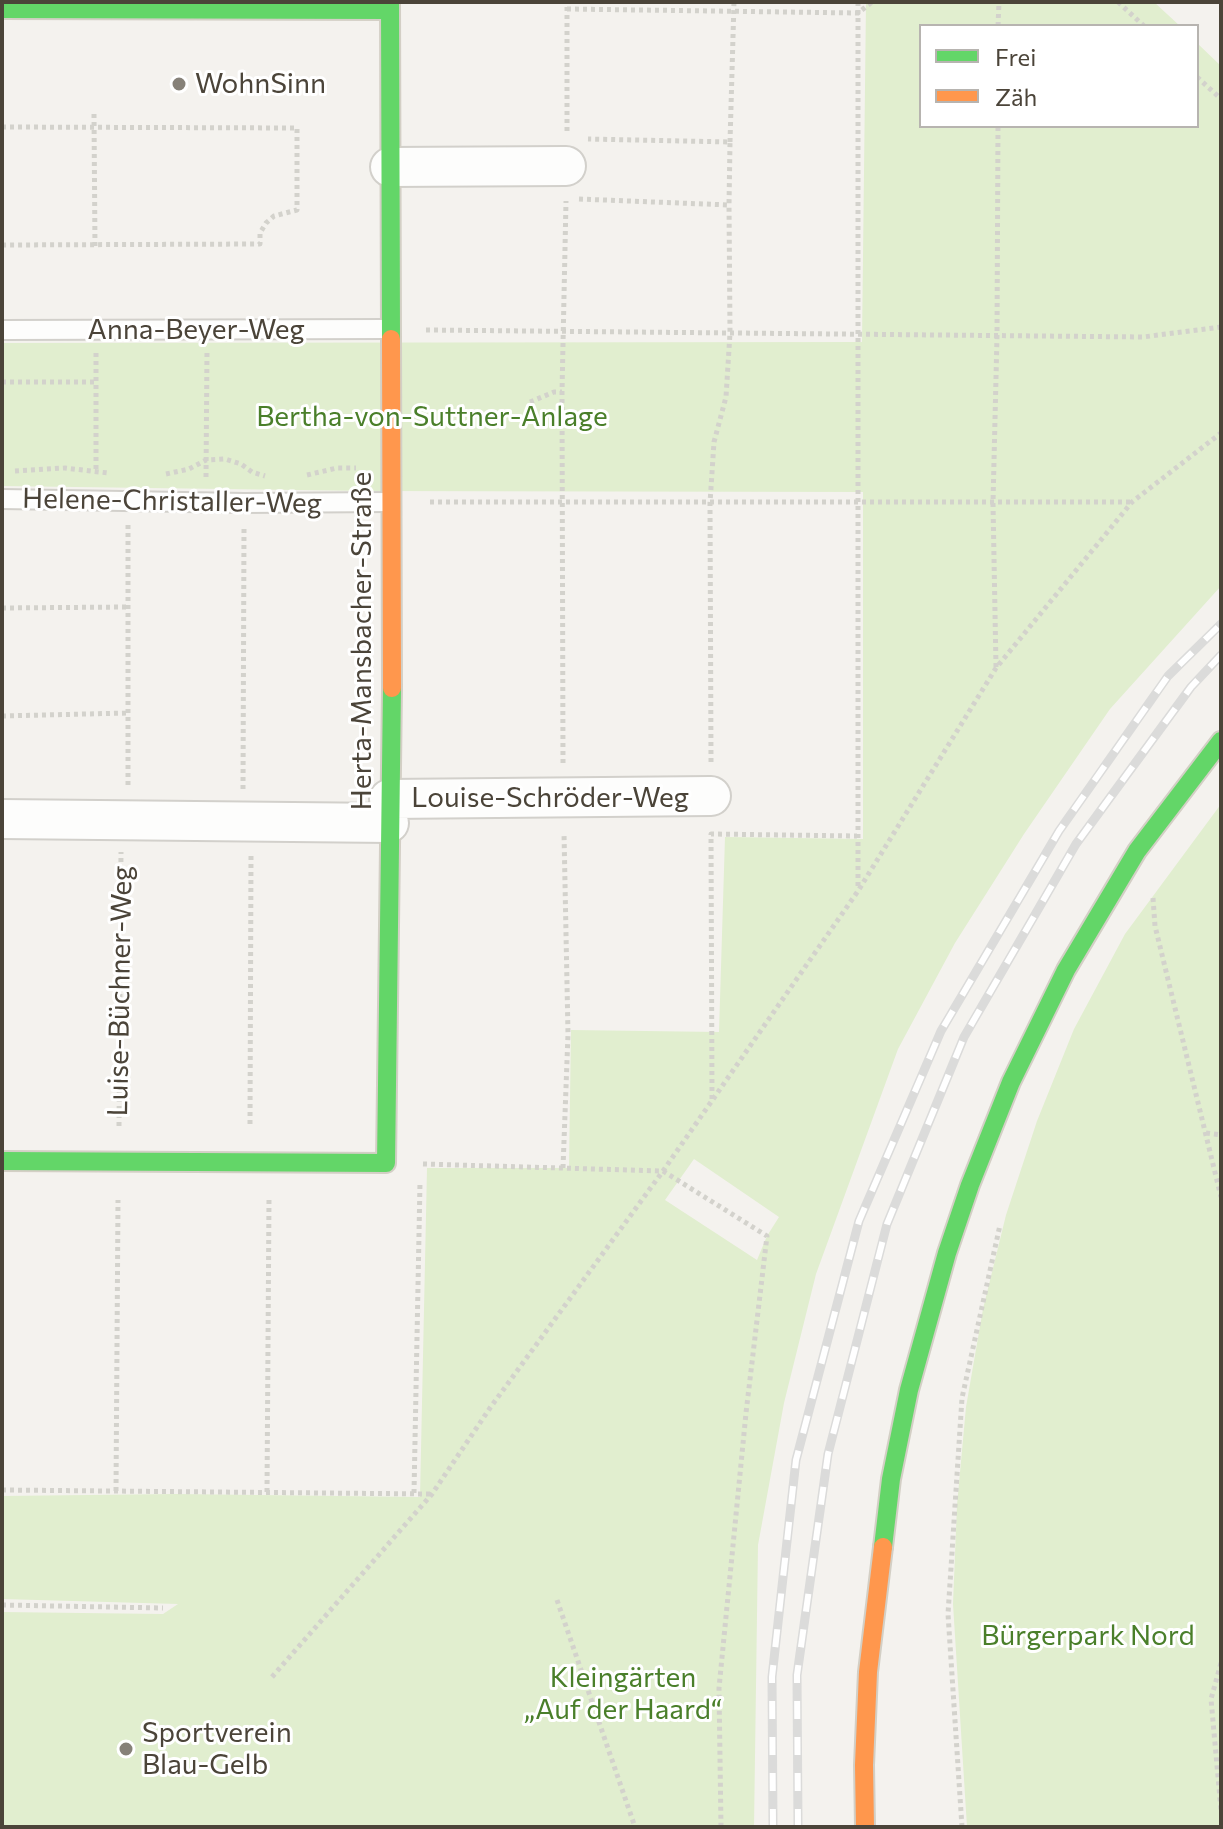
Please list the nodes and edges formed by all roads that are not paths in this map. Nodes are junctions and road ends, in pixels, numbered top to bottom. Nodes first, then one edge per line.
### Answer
1 (390, 6) edge
2 (2, 9) edge
3 (571, 148) road end
4 (390, 167) junction
5 (389, 329) junction
6 (2, 330) edge
7 (2, 499) edge
8 (390, 502) junction
9 (1221, 741) edge
10 (711, 796) road end
11 (389, 811) junction
12 (2, 819) edge
13 (2, 1161) edge
14 (865, 1827) edge

1 - 2 street
1 - 4 street, Herta-Mansbacher-Straße
3 - 4 street
4 - 5 street, Herta-Mansbacher-Straße
5 - 6 lane, Anna-Beyer-Weg
5 - 8 street, Herta-Mansbacher-Straße
7 - 8 lane, Helene-Christaller-Weg
8 - 11 street, Herta-Mansbacher-Straße
9 - 14 street
10 - 11 street, Louise-Schröder-Weg
11 - 12 street
11 - 13 street, Herta-Mansbacher-Straße

